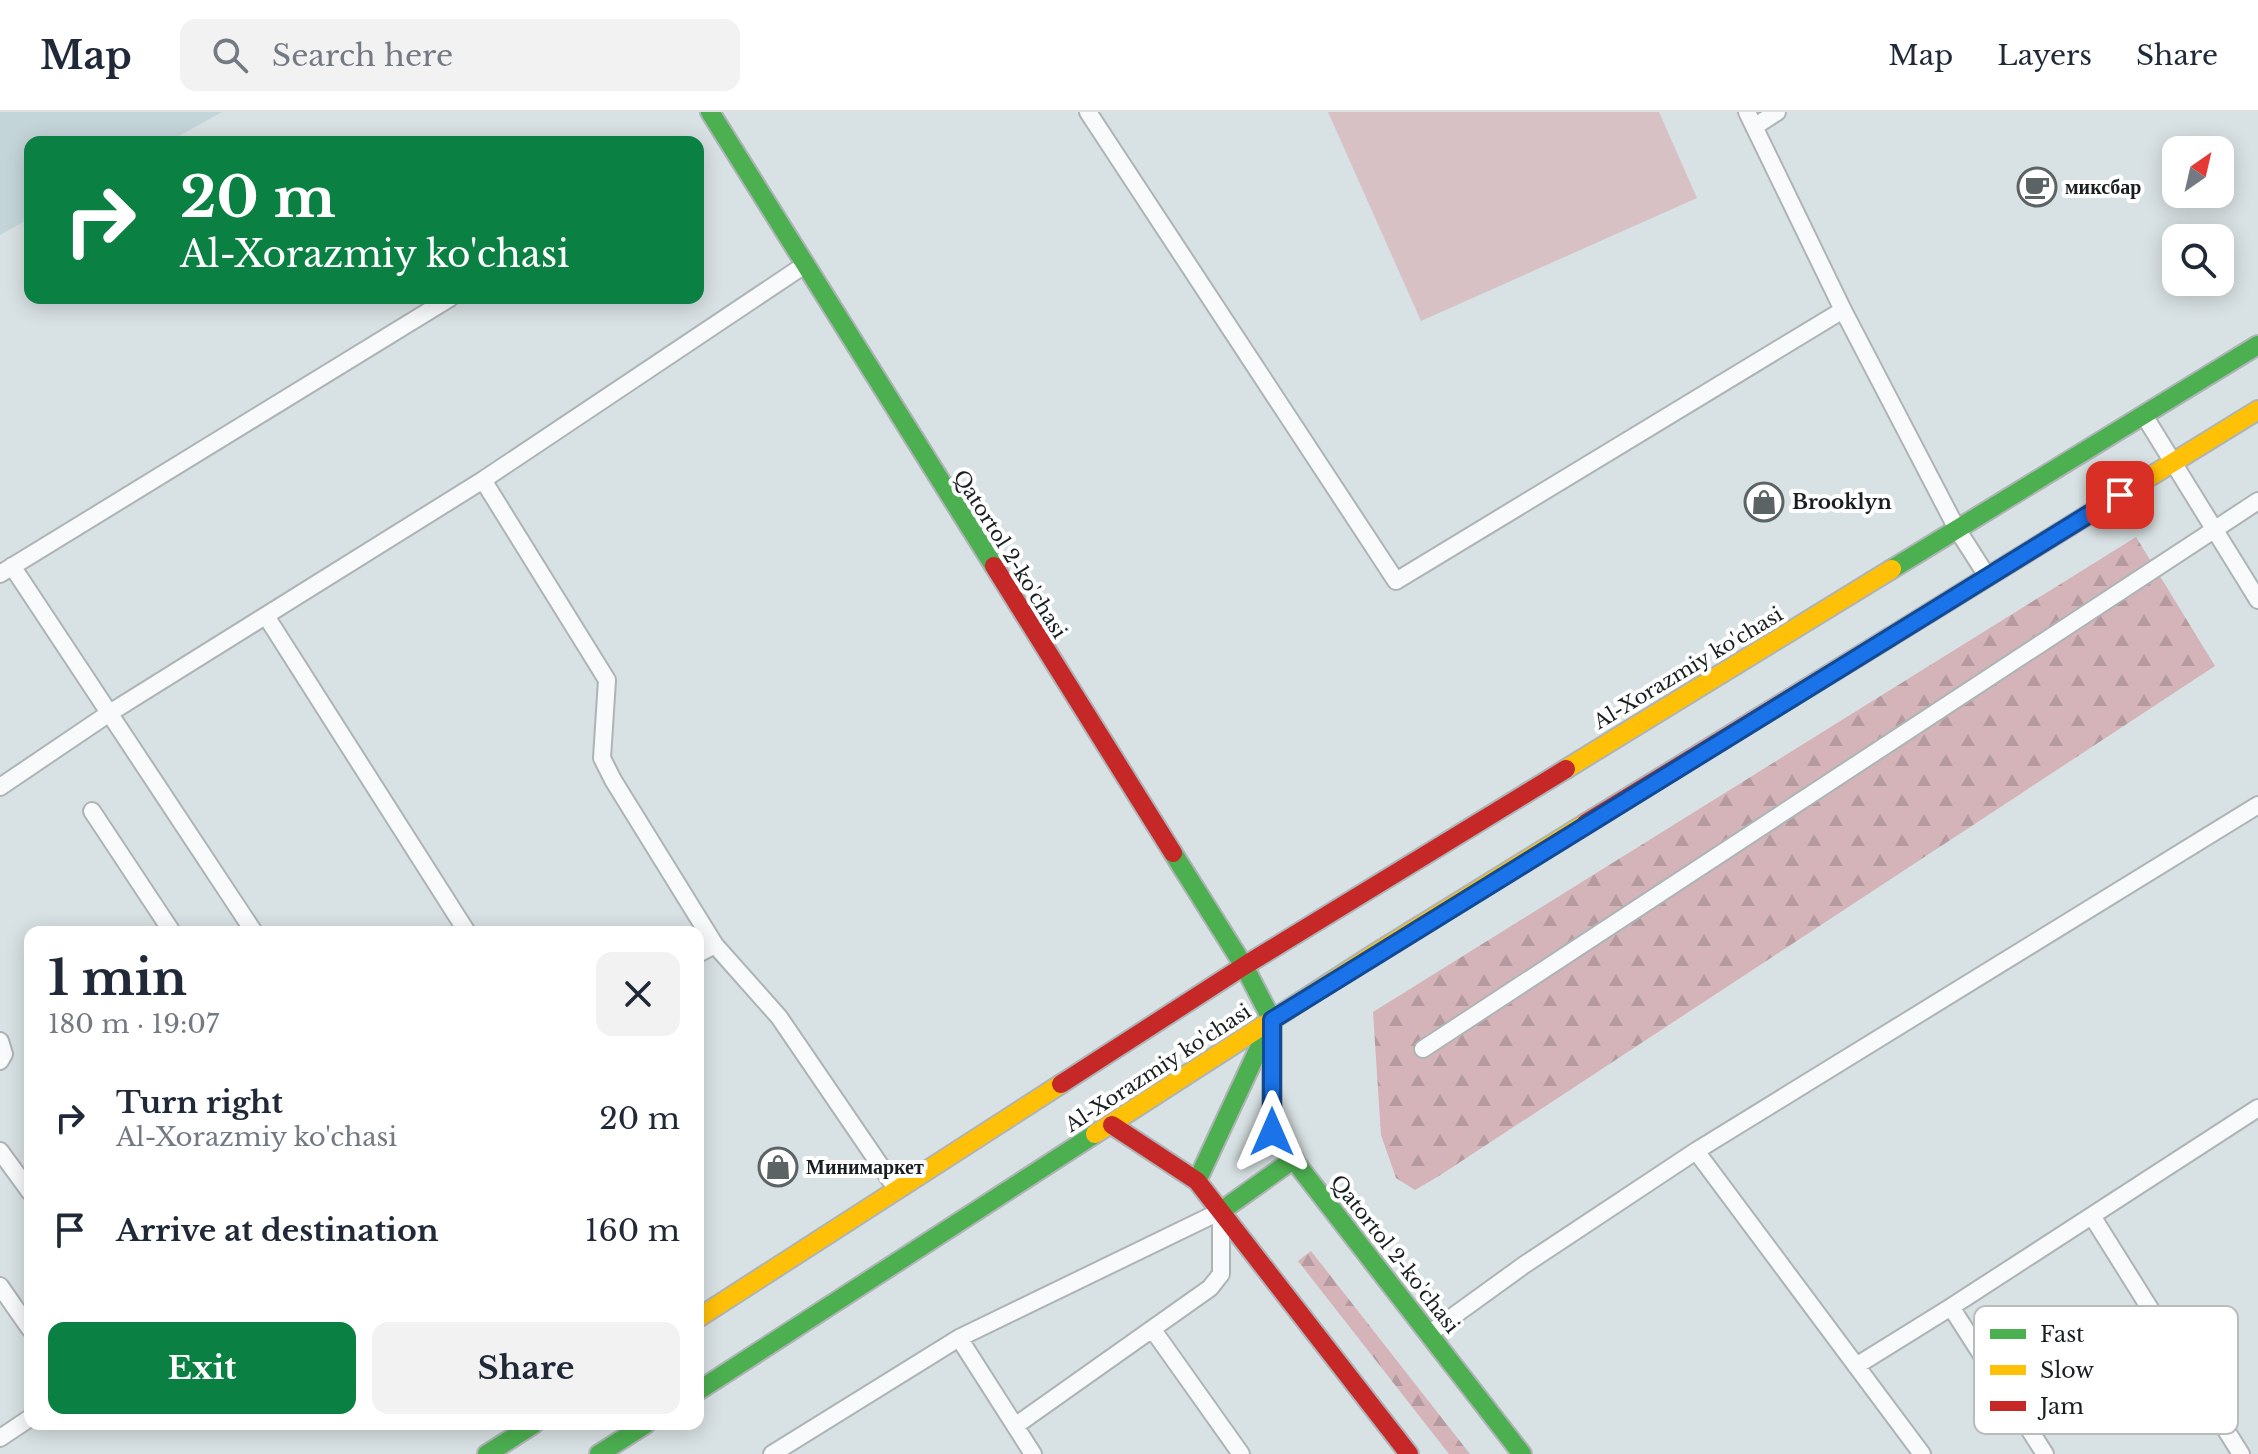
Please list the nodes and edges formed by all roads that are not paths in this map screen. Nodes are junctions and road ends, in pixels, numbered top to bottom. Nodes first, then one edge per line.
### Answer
1 (710, 112) edge
2 (1088, 112) edge
3 (1777, 112) edge
4 (1751, 119) edge
5 (803, 266) junction
6 (440, 304) edge
7 (1843, 310) junction
8 (2258, 345) edge
9 (2258, 410) edge
10 (2143, 415) junction
11 (2173, 462) junction
12 (483, 480) junction
13 (2258, 501) edge
14 (1957, 529) junction
15 (2214, 529) junction
16 (6, 570) edge
17 (1988, 577) junction
18 (2258, 600) edge
19 (266, 616) junction
20 (108, 714) junction
21 (0, 787) edge
22 (2258, 805) edge
23 (92, 811) dead end
24 (168, 926) edge
25 (250, 926) edge
26 (463, 926) edge
27 (704, 926) edge
28 (704, 927) edge
29 (715, 945) junction
30 (704, 951) edge
31 (1244, 966) junction
32 (1272, 1020) junction
33 (1200, 1021) dead end
34 (1229, 1021) dead end
35 (1157, 1022) junction
36 (0, 1041) edge
37 (1423, 1049) dead end
38 (0, 1061) edge
39 (2258, 1108) edge
40 (1112, 1125) junction
41 (0, 1151) edge
42 (1696, 1151) junction
43 (1294, 1159) junction
44 (1197, 1181) junction
45 (24, 1184) edge
46 (897, 1190) junction
47 (1221, 1211) junction
48 (2092, 1216) junction
49 (0, 1286) edge
50 (2148, 1306) edge
51 (1951, 1307) junction
52 (704, 1314) edge
53 (24, 1320) edge
54 (1153, 1330) junction
55 (1429, 1334) junction
56 (959, 1338) junction
57 (1974, 1343) edge
58 (1856, 1366) junction
59 (704, 1387) edge
60 (24, 1422) edge
61 (1015, 1426) junction
62 (525, 1430) edge
63 (637, 1430) edge
64 (2032, 1434) edge
65 (2228, 1434) edge
66 (0, 1438) edge
67 (487, 1454) edge
68 (599, 1454) edge
69 (772, 1454) edge
70 (1033, 1454) edge
71 (1241, 1454) edge
72 (1409, 1454) edge
73 (1522, 1454) edge
74 (1922, 1454) edge
75 (2045, 1454) edge
76 (2241, 1454) edge

1 - 5 main road, Qatortol 2-ko'chasi
2 - 7 lane
3 - 4 lane
4 - 7 lane
5 - 12 lane
5 - 31 main road, Qatortol 2-ko'chasi
6 - 16 lane
7 - 14 lane
8 - 10 main road, Al-Xorazmiy ko'chasi
9 - 11 main road, Al-Xorazmiy ko'chasi
10 - 11 lane
10 - 14 main road, Al-Xorazmiy ko'chasi
11 - 15 lane
11 - 17 main road, Al-Xorazmiy ko'chasi
12 - 19 lane
12 - 27 lane
13 - 15 lane
14 - 17 lane
14 - 31 main road, Al-Xorazmiy ko'chasi
15 - 18 lane
15 - 37 lane
16 - 20 lane
17 - 32 main road, Al-Xorazmiy ko'chasi
19 - 20 lane
19 - 26 lane
20 - 21 lane
20 - 25 lane
22 - 42 lane
23 - 24 lane
28 - 29 lane
29 - 30 lane
29 - 46 lane
31 - 32 main road, Qatortol 2-ko'chasi
31 - 35 main road, Al-Xorazmiy ko'chasi
32 - 34 main road
32 - 40 main road, Al-Xorazmiy ko'chasi
32 - 43 main road, Qatortol 2-ko'chasi
32 - 44 main road
33 - 35 main road
35 - 46 main road, Al-Xorazmiy ko'chasi
36 - 38 lane
39 - 48 lane
40 - 44 main road
40 - 59 main road, Al-Xorazmiy ko'chasi
41 - 45 lane
42 - 55 lane
42 - 58 lane
43 - 47 main road
43 - 55 main road, Qatortol 2-ko'chasi
44 - 47 main road
46 - 52 main road, Al-Xorazmiy ko'chasi
47 - 54 lane
47 - 56 lane
47 - 72 main road
48 - 50 lane
48 - 51 lane
49 - 53 lane
51 - 57 lane
51 - 58 lane
54 - 61 lane
54 - 71 lane
55 - 73 main road, Qatortol 2-ko'chasi
56 - 61 lane
56 - 69 lane
58 - 74 lane
60 - 66 lane
61 - 70 lane
62 - 67 main road
63 - 68 main road
64 - 75 lane
65 - 76 lane

